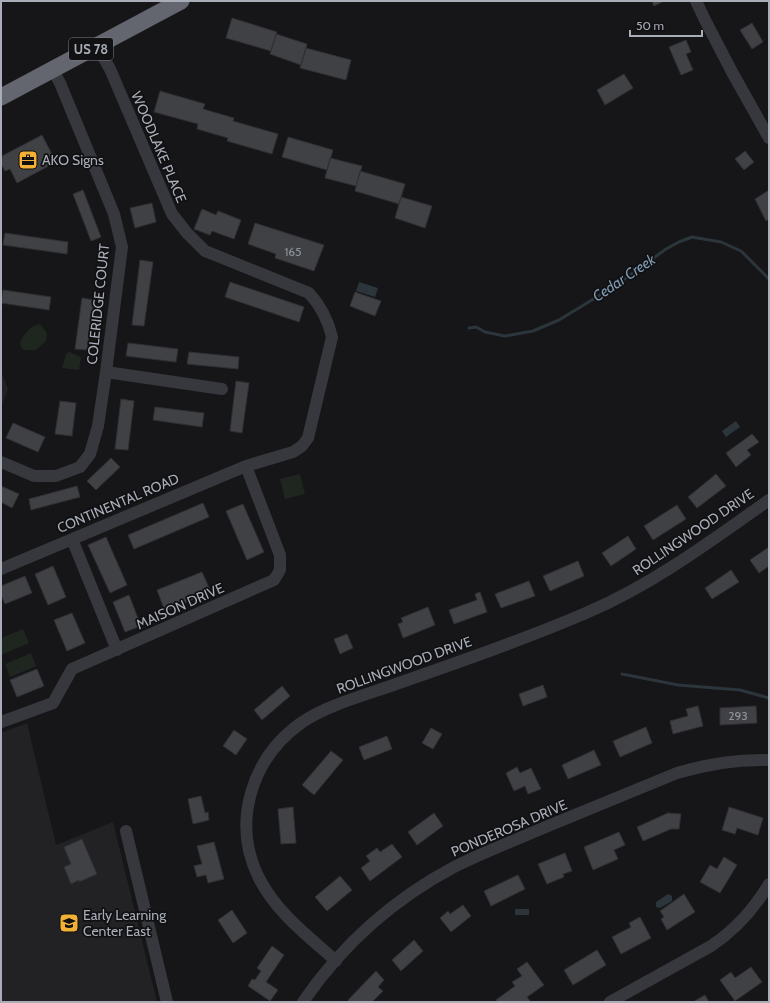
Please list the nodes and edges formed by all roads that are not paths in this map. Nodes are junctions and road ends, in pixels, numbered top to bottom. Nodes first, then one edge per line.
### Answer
1 (181, 1) edge
2 (696, 1) edge
3 (97, 46) junction
4 (53, 70) junction
5 (1, 97) edge
6 (769, 138) edge
7 (106, 372) junction
8 (222, 389) dead end
9 (1, 462) edge
10 (246, 466) junction
11 (769, 500) edge
12 (72, 539) junction
13 (1, 569) edge
14 (117, 650) junction
15 (1, 722) edge
16 (769, 760) edge
17 (126, 831) dead end
18 (769, 884) edge
19 (336, 961) junction
20 (167, 1002) edge
21 (303, 1002) edge
22 (610, 1002) edge

1 - 3 highway, US 78
2 - 6 street
3 - 4 highway, US 78
3 - 10 street, WOODLAKE PLACE
4 - 5 highway, US 78
4 - 7 street, COLERIDGE COURT
7 - 8 street
7 - 9 street, COLERIDGE COURT
10 - 12 street, CONTINENTAL ROAD
10 - 14 street, MAISON DRIVE
11 - 19 street, ROLLINGWOOD DRIVE
12 - 13 street, CONTINENTAL ROAD
12 - 14 street
14 - 15 street, MAISON DRIVE
16 - 19 street, PONDEROSA DRIVE
17 - 20 street
18 - 22 street
19 - 21 street, PONDEROSA DRIVE

